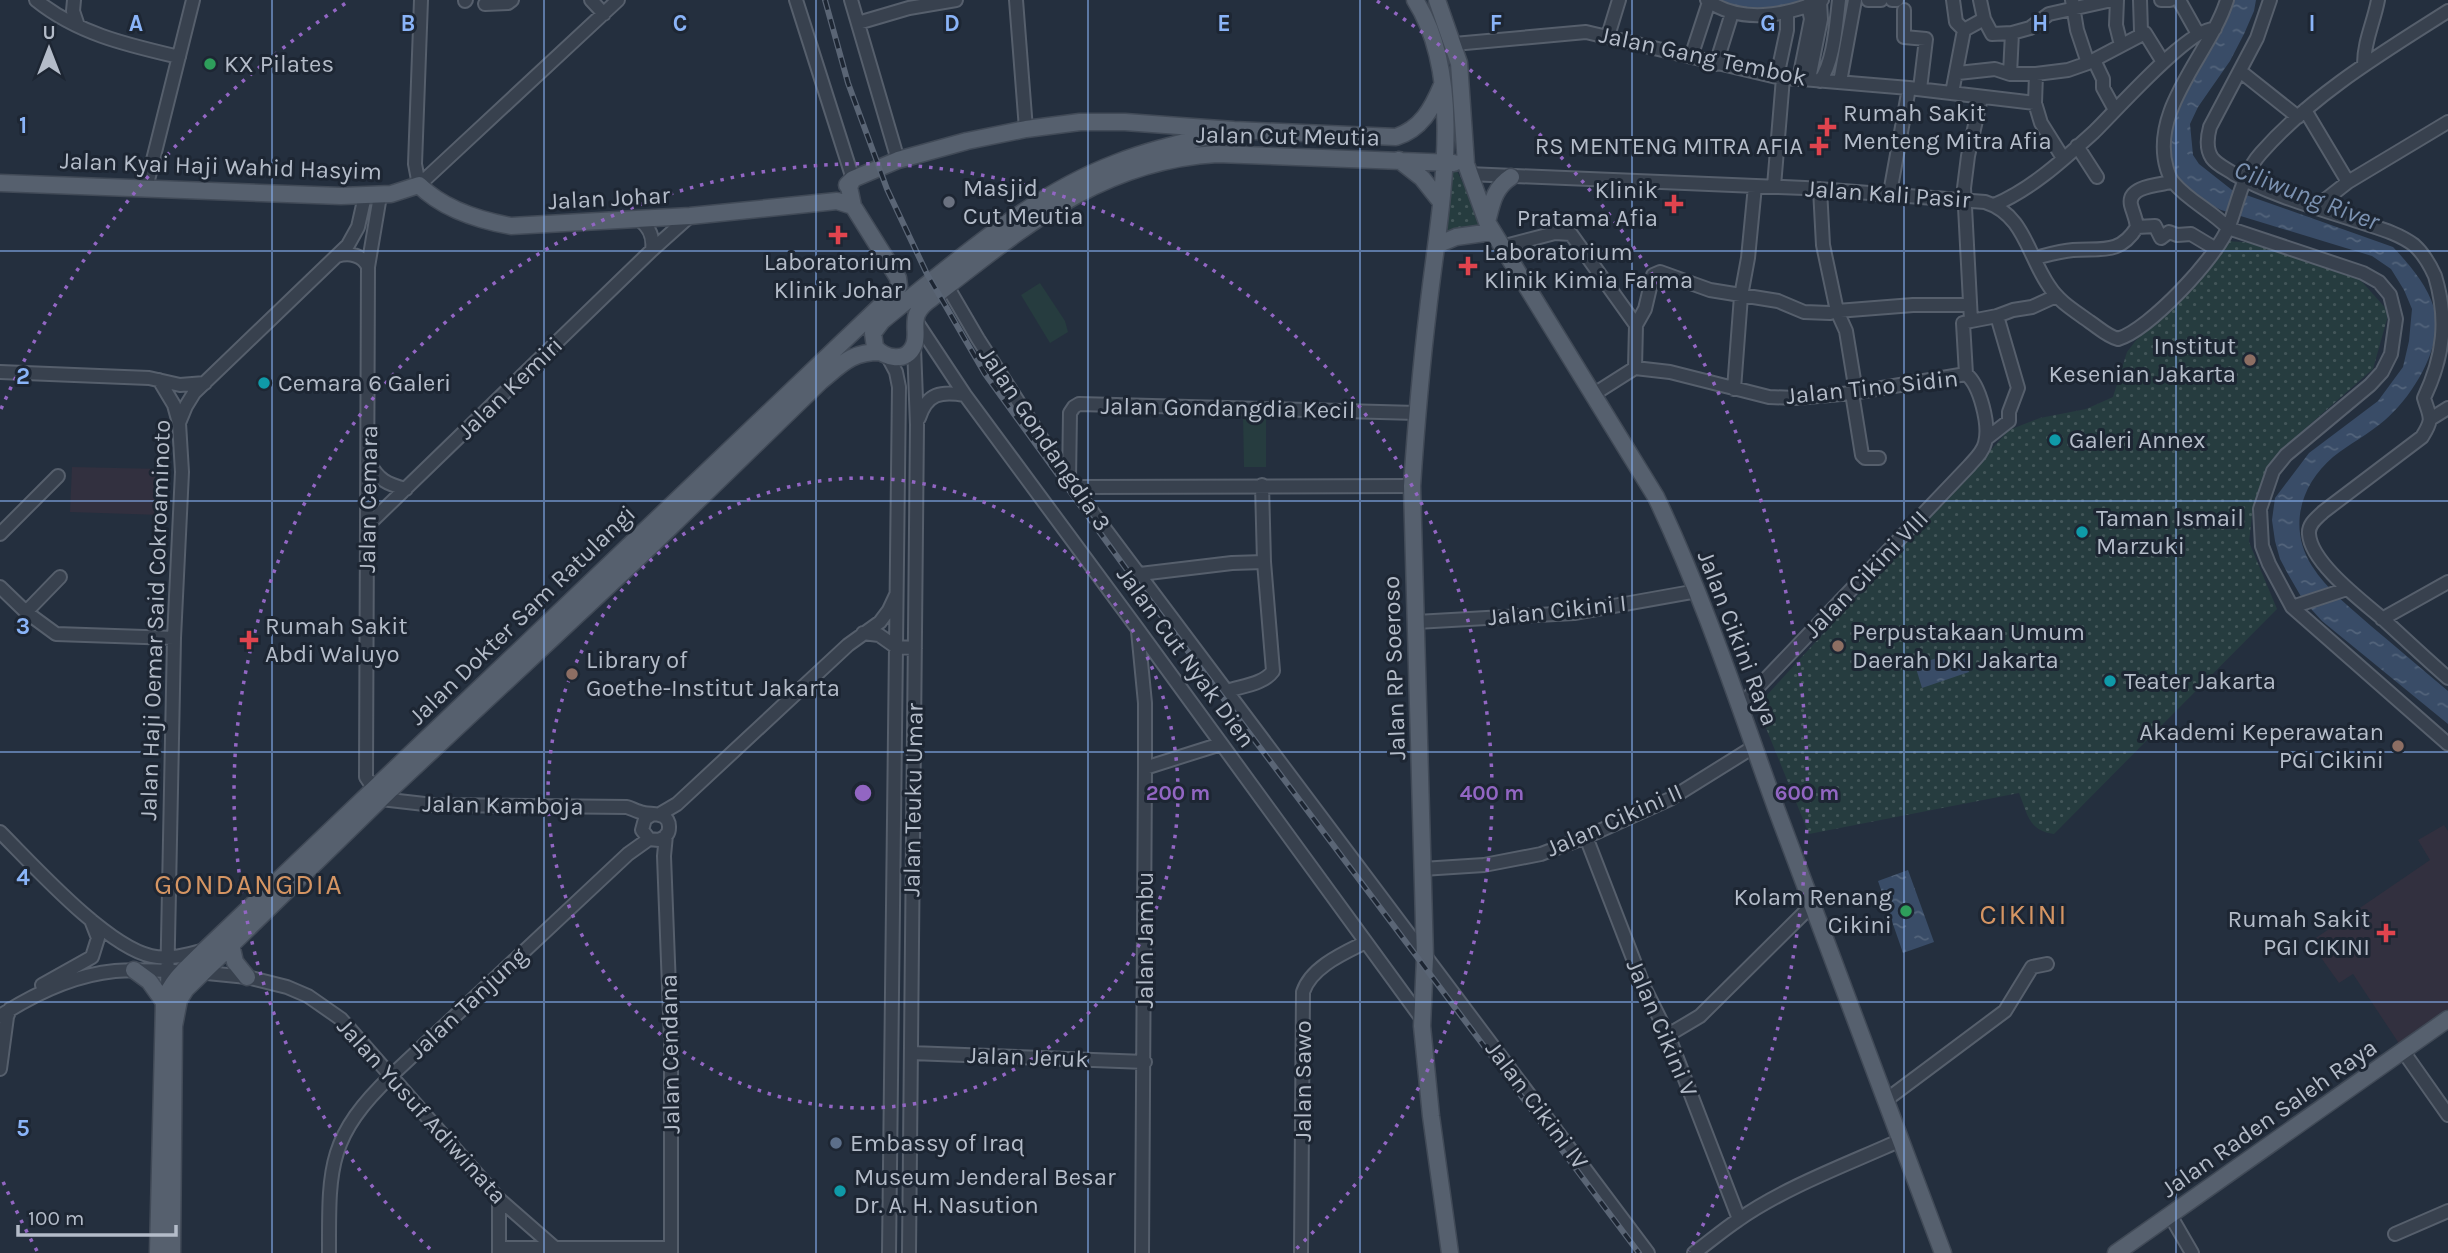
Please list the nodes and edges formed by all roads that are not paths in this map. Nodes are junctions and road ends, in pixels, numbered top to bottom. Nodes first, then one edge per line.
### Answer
1 (36, 0) edge
2 (74, 0) edge
3 (192, 0) edge
4 (421, 0) edge
5 (512, 0) edge
6 (591, 0) edge
7 (618, 0) edge
8 (796, 0) edge
9 (851, 0) edge
10 (956, 0) edge
11 (1016, 0) edge
12 (1415, 0) edge
13 (1437, 0) edge
14 (1619, 0) edge
15 (1839, 0) edge
16 (1855, 0) edge
17 (1868, 0) edge
18 (1881, 0) edge
19 (1953, 0) edge
20 (1980, 0) edge
21 (2115, 0) edge
22 (2140, 0) edge
23 (2161, 0) edge
24 (2170, 0) edge
25 (2179, 0) edge
26 (2227, 0) edge
27 (2270, 0) edge
28 (2378, 0) edge
29 (1708, 1) edge
30 (1817, 2) edge
31 (1898, 3) edge
32 (485, 4) dead end
33 (2073, 5) edge
34 (1787, 12) junction
35 (1732, 13) junction
36 (604, 14) junction
37 (2446, 16) edge
38 (1984, 19) junction
39 (858, 23) junction
40 (78, 26) junction
41 (2215, 29) junction
42 (1964, 30) junction
43 (2012, 33) junction
44 (2145, 33) junction
45 (2198, 34) junction
46 (1608, 36) junction
47 (1454, 44) junction
48 (2121, 45) junction
49 (179, 57) junction
50 (1691, 57) junction
51 (2091, 62) junction
52 (2163, 62) junction
53 (1716, 64) junction
54 (2364, 64) junction
55 (2240, 71) junction
56 (1958, 72) junction
57 (2010, 74) junction
58 (2036, 74) junction
59 (1780, 78) junction
60 (1809, 80) junction
61 (1443, 82) junction
62 (1840, 82) junction
63 (1914, 89) junction
64 (1952, 93) junction
65 (1981, 98) junction
66 (2035, 103) junction
67 (2115, 110) junction
68 (2301, 113) junction
69 (2448, 122) edge
70 (1026, 130) junction
71 (1234, 130) junction
72 (1396, 137) junction
73 (2077, 146) junction
74 (2063, 159) junction
75 (898, 160) junction
76 (1397, 160) junction
77 (1445, 162) junction
78 (1467, 169) junction
79 (1511, 177) junction
80 (2097, 177) dead end
81 (853, 179) junction
82 (2172, 182) junction
83 (2348, 182) junction
84 (0, 183) edge
85 (2244, 183) junction
86 (419, 185) junction
87 (1755, 186) junction
88 (1773, 186) junction
89 (146, 188) junction
90 (1820, 189) junction
91 (1891, 190) junction
92 (372, 196) junction
93 (1964, 199) junction
94 (1441, 202) junction
95 (811, 203) junction
96 (1994, 205) junction
97 (853, 206) junction
98 (2316, 207) junction
99 (690, 216) junction
100 (637, 218) junction
101 (2229, 224) junction
102 (1490, 227) junction
103 (2137, 227) junction
104 (1437, 245) junction
105 (1501, 247) junction
106 (2216, 249) junction
107 (652, 250) junction
108 (337, 256) junction
109 (2035, 258) junction
110 (368, 267) junction
111 (947, 286) junction
112 (1741, 296) junction
113 (2056, 296) junction
114 (1970, 305) junction
115 (1837, 310) junction
116 (1997, 316) junction
117 (916, 321) junction
118 (1971, 321) junction
119 (1636, 325) junction
120 (914, 347) junction
121 (884, 355) junction
122 (1635, 368) junction
123 (0, 372) edge
124 (1966, 374) junction
125 (159, 380) junction
126 (208, 382) junction
127 (1734, 389) junction
128 (1854, 393) junction
129 (1594, 394) junction
130 (964, 395) junction
131 (2448, 408) edge
132 (1417, 413) junction
133 (2432, 418) junction
134 (179, 423) junction
135 (917, 425) junction
136 (1986, 439) junction
137 (737, 451) junction
138 (1879, 458) dead end
139 (369, 462) junction
140 (58, 476) dead end
141 (1072, 484) junction
142 (1262, 485) junction
143 (1412, 486) junction
144 (406, 489) junction
145 (368, 525) junction
146 (0, 534) edge
147 (1265, 562) junction
148 (1140, 574) junction
149 (60, 577) dead end
150 (2448, 582) edge
151 (0, 587) edge
152 (898, 588) junction
153 (1697, 591) junction
154 (2341, 591) junction
155 (2299, 605) junction
156 (26, 612) junction
157 (2382, 619) junction
158 (1416, 622) junction
159 (1137, 628) junction
160 (863, 633) junction
161 (174, 638) junction
162 (896, 647) junction
163 (915, 648) junction
164 (2448, 678) edge
165 (1227, 691) junction
166 (1741, 705) junction
167 (1221, 744) junction
168 (2448, 744) edge
169 (1755, 746) junction
170 (1145, 768) junction
171 (377, 794) junction
172 (654, 827) junction
173 (0, 832) edge
174 (893, 836) junction
175 (913, 837) junction
176 (1586, 837) junction
177 (1422, 869) junction
178 (1812, 904) junction
179 (91, 919) junction
180 (168, 938) junction
181 (1366, 943) junction
182 (231, 944) junction
183 (205, 950) junction
184 (135, 951) junction
185 (168, 957) junction
186 (1425, 958) junction
187 (2047, 964) dead end
188 (134, 970) junction
189 (175, 972) junction
190 (201, 972) junction
191 (247, 977) junction
192 (165, 997) junction
193 (23, 1001) junction
194 (5, 1013) edge
195 (1422, 1019) junction
196 (2448, 1019) edge
197 (891, 1029) junction
198 (911, 1029) junction
199 (1668, 1035) junction
200 (2403, 1051) junction
201 (911, 1053) junction
202 (1145, 1062) junction
203 (0, 1069) edge
204 (391, 1075) junction
205 (1886, 1100) junction
206 (2448, 1115) edge
207 (1901, 1140) junction
208 (499, 1199) junction
209 (2448, 1211) edge
210 (2170, 1215) junction
211 (1738, 1219) junction
212 (2395, 1234) dead end
213 (555, 1248) junction
214 (909, 1249) edge
215 (499, 1250) edge
216 (671, 1250) edge
217 (889, 1250) edge
218 (159, 1253) edge
219 (172, 1253) edge
220 (329, 1253) edge
221 (1142, 1253) edge
222 (1301, 1253) edge
223 (1450, 1253) edge
224 (1648, 1253) edge
225 (1694, 1253) edge
226 (1943, 1253) edge
227 (2116, 1253) edge
228 (2192, 1253) edge

1 - 40 street
2 - 40 street
3 - 49 street
4 - 86 street
5 - 32 street
6 - 36 street
7 - 36 street, Jalan Kyai Haji Wahid Hasyim
8 - 81 street
9 - 39 street
10 - 39 street
11 - 70 street
12 - 61 main road, Jalan RP Soeroso
13 - 47 main road, Jalan Cikini Raya
14 - 46 street
15 - 60 street
16 - 62 street
17 - 18 street
19 - 42 street
20 - 38 street
21 - 33 street
21 - 48 street
22 - 44 street
23 - 24 street
25 - 45 street
26 - 41 street
27 - 55 street
28 - 54 street
29 - 35 street
29 - 50 street
30 - 34 street
30 - 60 street
31 - 63 street
33 - 43 street
33 - 51 street
34 - 35 street
34 - 59 street
35 - 53 street
36 - 86 street, Jalan Kyai Haji Wahid Hasyim
37 - 54 street, Jalan Kali Pasir
38 - 42 street
38 - 43 street
39 - 75 street
40 - 49 street
41 - 45 street
41 - 82 street
42 - 56 street
43 - 57 street
44 - 48 street
44 - 52 street
45 - 52 street
46 - 47 street, Jalan Gang Tembok
46 - 50 street, Jalan Gang Tembok
47 - 78 main road, Jalan Cikini Raya
48 - 51 street
49 - 89 street
50 - 53 street, Jalan Gang Tembok
51 - 58 street
51 - 67 street
52 - 67 street
53 - 59 street, Jalan Gang Tembok
54 - 68 street, Jalan Kali Pasir
55 - 68 street
55 - 85 street
56 - 57 street
56 - 64 street
57 - 58 street
58 - 66 street
59 - 60 street, Jalan Gang Tembok
59 - 88 street
60 - 62 street, Jalan Gang Tembok
61 - 72 main road, Jalan Cut Meutia
61 - 77 main road, Jalan RP Soeroso
62 - 63 street, Jalan Gang Tembok
63 - 64 street, Jalan Gang Tembok
63 - 91 street
64 - 65 street, Jalan Gang Tembok
65 - 66 street, Jalan Gang Tembok
65 - 93 street
66 - 74 street
67 - 73 street
68 - 83 street
68 - 85 street, Jalan Kali Pasir
69 - 83 street
70 - 71 main road, Jalan Cut Meutia
70 - 75 main road, Jalan Cut Meutia
71 - 72 main road, Jalan Cut Meutia
71 - 121 main road, Jalan Cut Meutia
72 - 76 main road
73 - 74 street
73 - 80 street
74 - 96 street
75 - 81 main road, Jalan Cut Meutia
76 - 77 main road, Jalan Cut Meutia
76 - 94 main road
76 - 111 main road, Jalan Cut Meutia
77 - 78 main road, Jalan Cut Meutia
77 - 94 main road, Jalan RP Soeroso
78 - 79 street, Jalan Kali Pasir
78 - 102 main road, Jalan Cikini Raya
79 - 87 street, Jalan Kali Pasir
79 - 102 main road
81 - 95 main road, Jalan Johar
81 - 97 main road
82 - 101 street
82 - 103 street
83 - 98 street
84 - 89 main road, Jalan Kyai Haji Wahid Hasyim
85 - 98 street
85 - 101 street, Jalan Kali Pasir
86 - 92 main road, Jalan Kyai Haji Wahid Hasyim
86 - 100 main road, Jalan Johar
87 - 88 street, Jalan Kali Pasir
87 - 112 street
88 - 90 street, Jalan Kali Pasir
89 - 92 main road, Jalan Kyai Haji Wahid Hasyim
90 - 91 street, Jalan Kali Pasir
90 - 115 street
91 - 93 street, Jalan Kali Pasir
92 - 108 street, Jalan Haji Oemar Said Cokroaminoto
92 - 110 street, Jalan Cemara
93 - 96 street, Jalan Kali Pasir
93 - 114 street
94 - 104 main road, Jalan RP Soeroso
95 - 97 main road, Jalan Johar
95 - 99 main road, Jalan Johar
96 - 109 street, Jalan Kali Pasir
97 - 137 main road, Jalan Dokter Sam Ratulangi
98 - 133 street
99 - 100 main road, Jalan Johar
99 - 107 street, Jalan Kemiri
100 - 107 street
101 - 106 street, Jalan Kali Pasir
101 - 155 street
102 - 104 main road
102 - 105 main road, Jalan Cikini Raya
103 - 106 street
103 - 109 street
104 - 132 main road, Jalan RP Soeroso
105 - 119 street
105 - 129 main road, Jalan Cikini Raya
106 - 113 street, Jalan Kali Pasir
107 - 144 street, Jalan Kemiri
108 - 110 street
108 - 126 street, Jalan Haji Oemar Said Cokroaminoto
109 - 113 street, Jalan Kali Pasir
110 - 139 street, Jalan Cemara
111 - 117 main road, Jalan Cut Meutia
111 - 141 street, Jalan Gondangdia 3
112 - 115 street
112 - 119 street
112 - 127 street
113 - 116 street
114 - 115 street
114 - 118 street
115 - 128 street
116 - 118 street
116 - 136 street, Jalan Cikini VIII
117 - 120 main road
117 - 130 street, Jalan Cut Nyak Dien
118 - 124 street
119 - 122 street
120 - 121 main road
120 - 135 street, Jalan Teuku Umar
121 - 137 main road, Jalan Dokter Sam Ratulangi
121 - 152 street, Jalan Teuku Umar
122 - 127 street, Jalan Tino Sidin
122 - 129 street
123 - 125 street
124 - 128 street, Jalan Tino Sidin
124 - 136 street, Jalan Tino Sidin
125 - 126 street
125 - 134 street
126 - 134 street, Jalan Haji Oemar Said Cokroaminoto
127 - 128 street, Jalan Tino Sidin
128 - 138 street
129 - 153 main road, Jalan Cikini Raya
130 - 135 street
130 - 159 street, Jalan Cut Nyak Dien
131 - 133 street
132 - 141 street, Jalan Gondangdia Kecil
132 - 143 main road, Jalan RP Soeroso
133 - 154 street
134 - 161 street, Jalan Haji Oemar Said Cokroaminoto
135 - 163 street, Jalan Teuku Umar
136 - 166 street, Jalan Cikini VIII
137 - 171 main road, Jalan Dokter Sam Ratulangi
139 - 144 street
139 - 145 street, Jalan Cemara
140 - 146 street
141 - 142 street
141 - 148 street, Jalan Gondangdia 3
142 - 143 street
142 - 147 street
143 - 158 main road, Jalan RP Soeroso
144 - 145 street, Jalan Kemiri
145 - 171 street, Jalan Cemara
147 - 148 street
147 - 165 street
148 - 165 street, Jalan Gondangdia 3
149 - 156 street
150 - 157 street
151 - 156 street
152 - 160 street, Jalan Tanjung
152 - 162 street, Jalan Teuku Umar
153 - 158 street, Jalan Cikini I
153 - 166 main road, Jalan Cikini Raya
154 - 155 street
154 - 157 street
155 - 168 street
156 - 161 street
157 - 164 street
158 - 177 main road, Jalan RP Soeroso
159 - 167 street, Jalan Cut Nyak Dien
159 - 170 street, Jalan Jambu
160 - 162 street
160 - 172 street, Jalan Tanjung
161 - 180 street, Jalan Haji Oemar Said Cokroaminoto
162 - 163 street
162 - 174 street, Jalan Teuku Umar
163 - 175 street, Jalan Teuku Umar
165 - 186 street, Jalan Gondangdia 3
166 - 169 main road, Jalan Cikini Raya
167 - 170 street
167 - 181 street, Jalan Cut Nyak Dien
169 - 176 street, Jalan Cikini II
169 - 178 main road, Jalan Cikini Raya
170 - 202 street, Jalan Jambu
171 - 172 street, Jalan Kamboja
171 - 182 main road, Jalan Dokter Sam Ratulangi
171 - 183 main road, Jalan Dokter Sam Ratulangi
172 - 204 street, Jalan Tanjung
172 - 216 street, Jalan Cendana
173 - 179 street
174 - 175 street
174 - 197 street, Jalan Teuku Umar
175 - 198 street, Jalan Teuku Umar
176 - 177 street, Jalan Cikini II
176 - 199 street, Jalan Cikini V
177 - 186 main road, Jalan RP Soeroso
178 - 199 street
178 - 205 main road, Jalan Cikini Raya
179 - 184 street
179 - 193 street
180 - 184 street
180 - 185 street, Jalan Haji Oemar Said Cokroaminoto
181 - 195 street, Jalan Cut Nyak Dien
181 - 222 street, Jalan Sawo
182 - 190 main road, Jalan Dokter Sam Ratulangi
182 - 191 main road
183 - 185 street
183 - 189 main road, Jalan Dokter Sam Ratulangi
184 - 185 street
185 - 189 street, Jalan Haji Oemar Said Cokroaminoto
186 - 195 main road, Jalan RP Soeroso
186 - 224 street, Jalan Cikini IV
187 - 205 street
188 - 189 street, Jalan Yusuf Adiwinata
188 - 192 main road
188 - 193 street, Jalan Yusuf Adiwinata
189 - 190 street, Jalan Yusuf Adiwinata
189 - 192 main road
190 - 191 street, Jalan Yusuf Adiwinata
190 - 219 main road
191 - 204 street, Jalan Yusuf Adiwinata
192 - 218 main road
193 - 194 street, Jalan Yusuf Adiwinata
194 - 203 street
195 - 223 main road, Jalan RP Soeroso
196 - 200 main road, Jalan Raden Saleh Raya
197 - 198 street
197 - 217 street, Jalan Teuku Umar
198 - 201 street, Jalan Teuku Umar
199 - 211 street, Jalan Cikini V
200 - 206 street
200 - 210 main road, Jalan Raden Saleh Raya
201 - 202 street, Jalan Jeruk
201 - 214 street, Jalan Teuku Umar
202 - 221 street, Jalan Jambu
204 - 208 street, Jalan Yusuf Adiwinata
204 - 220 street, Jalan Tanjung
205 - 207 main road, Jalan Cikini Raya
207 - 211 street
207 - 226 main road, Jalan Cikini Raya
208 - 213 street, Jalan Yusuf Adiwinata
208 - 215 street
209 - 212 street
210 - 227 main road, Jalan Raden Saleh Raya
210 - 228 street
211 - 225 street
213 - 215 street
213 - 216 street
214 - 217 street

